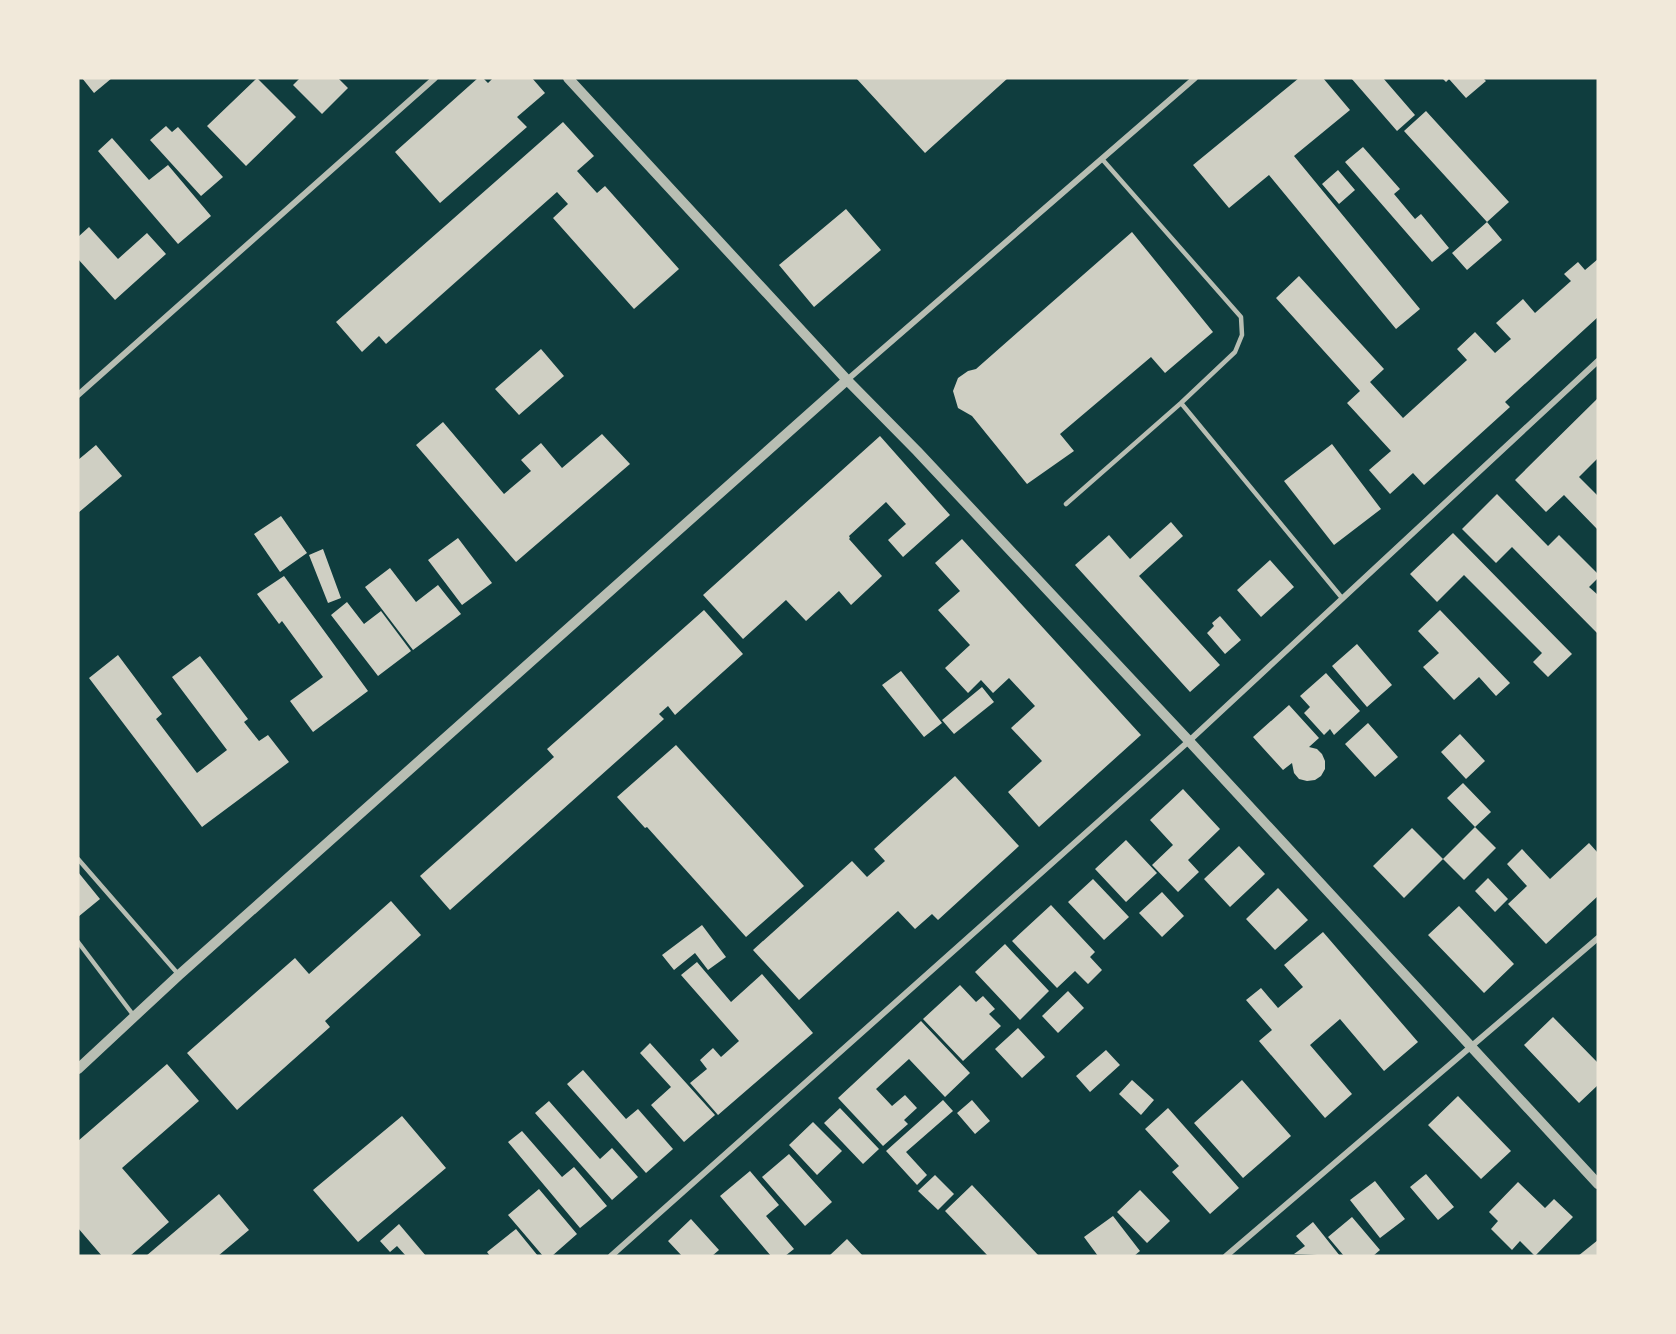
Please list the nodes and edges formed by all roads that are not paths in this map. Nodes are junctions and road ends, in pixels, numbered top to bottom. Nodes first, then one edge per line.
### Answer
1 (435, 78) edge
2 (568, 78) edge
3 (1195, 78) edge
4 (1102, 159) junction
5 (1598, 361) edge
6 (847, 380) junction
7 (78, 395) edge
8 (1181, 403) junction
9 (1066, 504) dead end
10 (1342, 598) junction
11 (1190, 741) junction
12 (78, 859) edge
13 (1598, 938) edge
14 (78, 942) edge
15 (179, 975) junction
16 (135, 1018) junction
17 (1472, 1047) junction
18 (78, 1069) edge
19 (1598, 1184) edge
20 (611, 1256) edge
21 (1226, 1256) edge

1 - 7 street
2 - 6 street
3 - 4 street
4 - 6 street
4 - 8 lane
5 - 10 street
6 - 11 street
6 - 15 street
8 - 9 lane
8 - 10 lane
10 - 11 street
11 - 17 street
11 - 20 street
12 - 15 lane
13 - 17 street
14 - 16 lane
15 - 16 street
16 - 18 street
17 - 19 street
17 - 21 street

